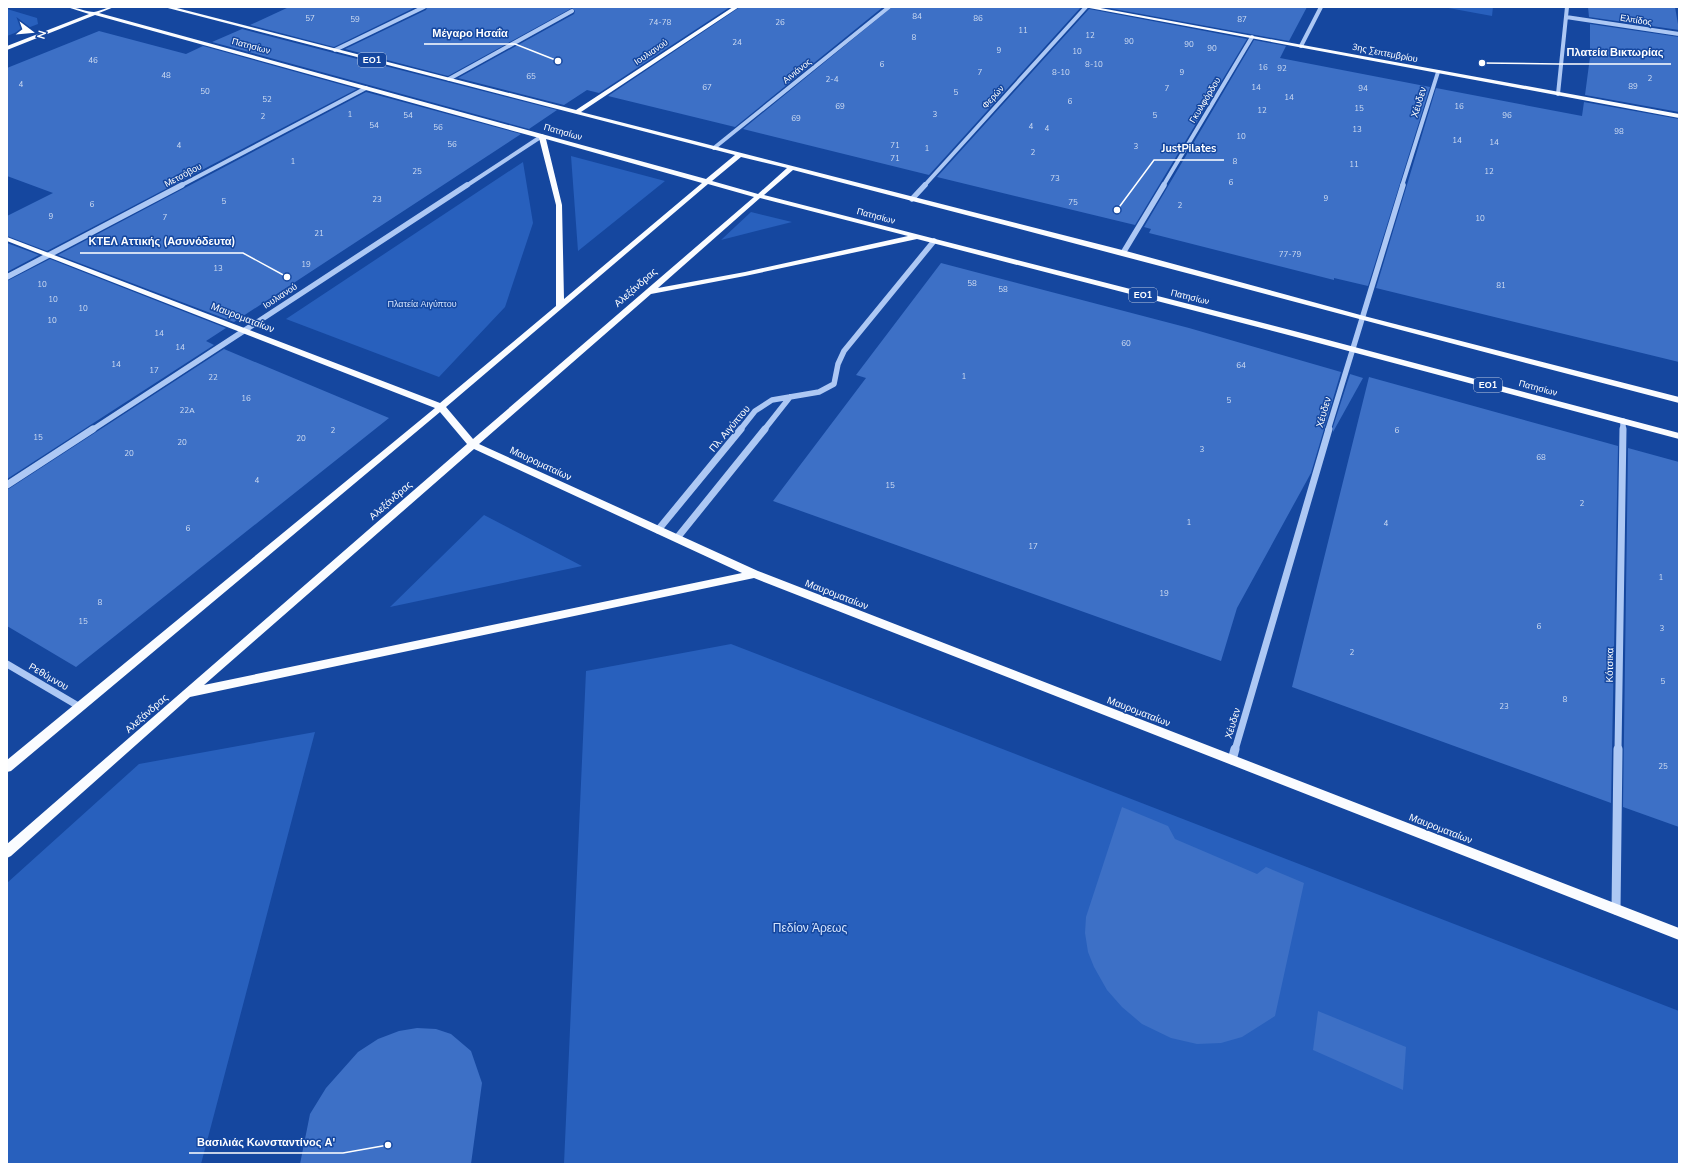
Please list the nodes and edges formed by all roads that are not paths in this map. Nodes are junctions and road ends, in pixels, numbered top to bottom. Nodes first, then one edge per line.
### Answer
1 (70, 7) edge
2 (111, 7) edge
3 (167, 7) edge
4 (424, 7) edge
5 (736, 7) edge
6 (889, 7) edge
7 (1087, 7) edge
8 (1321, 7) edge
9 (1567, 7) edge
10 (572, 11) dead end
11 (94, 14) junction
12 (1566, 17) junction
13 (1679, 34) edge
14 (1252, 37) junction
15 (1301, 46) junction
16 (7, 48) edge
17 (335, 50) junction
18 (1438, 72) junction
19 (449, 79) junction
20 (366, 88) junction
21 (1558, 94) junction
22 (577, 112) junction
23 (1679, 116) edge
24 (542, 136) junction
25 (714, 148) junction
26 (739, 155) junction
27 (791, 168) junction
28 (707, 182) junction
29 (759, 196) junction
30 (912, 199) junction
31 (916, 236) junction
32 (7, 239) edge
33 (934, 241) junction
34 (1123, 253) junction
35 (49, 255) junction
36 (7, 277) edge
37 (648, 292) junction
38 (560, 306) junction
39 (1361, 318) junction
40 (244, 330) junction
41 (1352, 349) junction
42 (790, 397) junction
43 (1679, 400) edge
44 (441, 407) junction
45 (1623, 421) junction
46 (1679, 436) edge
47 (472, 444) junction
48 (7, 485) edge
49 (658, 530) junction
50 (677, 538) junction
51 (754, 574) junction
52 (7, 664) edge
53 (186, 694) junction
54 (80, 706) junction
55 (1232, 760) junction
56 (7, 767) edge
57 (7, 852) edge
58 (1616, 910) junction
59 (1679, 934) edge

1 - 11 main road, Πατησίων / ΕΟ1
2 - 11 main road
3 - 17 main road, Πατησίων / ΕΟ1
4 - 17 street
5 - 22 main road, Ιουλιανού
6 - 25 street, Αινιάνος
7 - 14 main road, 3ης Σεπτεμβρίου
7 - 30 street, Φερών
8 - 15 street
9 - 12 street
10 - 19 street
11 - 16 main road
11 - 20 main road, Πατησίων / ΕΟ1
12 - 13 street, Ελπίδος
12 - 21 street
14 - 15 main road, 3ης Σεπτεμβρίου
14 - 34 street, Γκυιλφόρδου
15 - 18 main road, 3ης Σεπτεμβρίου
17 - 19 main road, Πατησίων / ΕΟ1
18 - 21 main road, 3ης Σεπτεμβρίου
18 - 39 street, Χέυδεν
19 - 22 main road, Πατησίων / ΕΟ1
20 - 24 main road, Πατησίων / ΕΟ1
20 - 35 street, Μετσόβου
21 - 23 main road, 3ης Σεπτεμβρίου
22 - 25 main road, Πατησίων / ΕΟ1
24 - 28 main road, Πατησίων / ΕΟ1
24 - 38 main road
24 - 40 street, Ιουλιανού
25 - 26 main road, Πατησίων / ΕΟ1
26 - 27 main road, Πατησίων / ΕΟ1
26 - 28 main road
27 - 29 main road, Αλεξάνδρας
27 - 30 main road, Πατησίων / ΕΟ1
28 - 29 main road, Πατησίων / ΕΟ1
28 - 38 main road
29 - 31 main road, Πατησίων / ΕΟ1
29 - 37 main road, Αλεξάνδρας
30 - 34 main road, Πατησίων / ΕΟ1
31 - 33 main road, Πατησίων / ΕΟ1
31 - 37 main road
32 - 35 main road, Μαυροματαίων
33 - 41 main road, Πατησίων / ΕΟ1
33 - 42 street, Πλ. Αιγύπτου
34 - 39 main road, Πατησίων / ΕΟ1
35 - 36 street, Μετσόβου
35 - 40 main road, Μαυροματαίων
37 - 47 main road, Αλεξάνδρας
38 - 44 main road
39 - 41 street, Χέυδεν
39 - 43 main road, Πατησίων / ΕΟ1
40 - 44 main road, Μαυροματαίων
40 - 48 street, Ιουλιανού
41 - 45 main road, Πατησίων / ΕΟ1
41 - 55 street, Χέυδεν
42 - 49 street, Πλ. Αιγύπτου
42 - 50 street
44 - 47 main road, Μαυροματαίων
44 - 54 main road
45 - 46 main road, Πατησίων / ΕΟ1
45 - 58 street, Κότσικα
47 - 49 main road, Μαυροματαίων
47 - 53 main road, Αλεξάνδρας
49 - 50 main road, Μαυροματαίων
50 - 51 main road, Μαυροματαίων
51 - 53 main road
51 - 55 main road, Μαυροματαίων
52 - 54 street, Ρεθύμνου
53 - 57 main road, Αλεξάνδρας
54 - 56 main road
55 - 58 main road, Μαυροματαίων
58 - 59 main road, Μαυροματαίων

